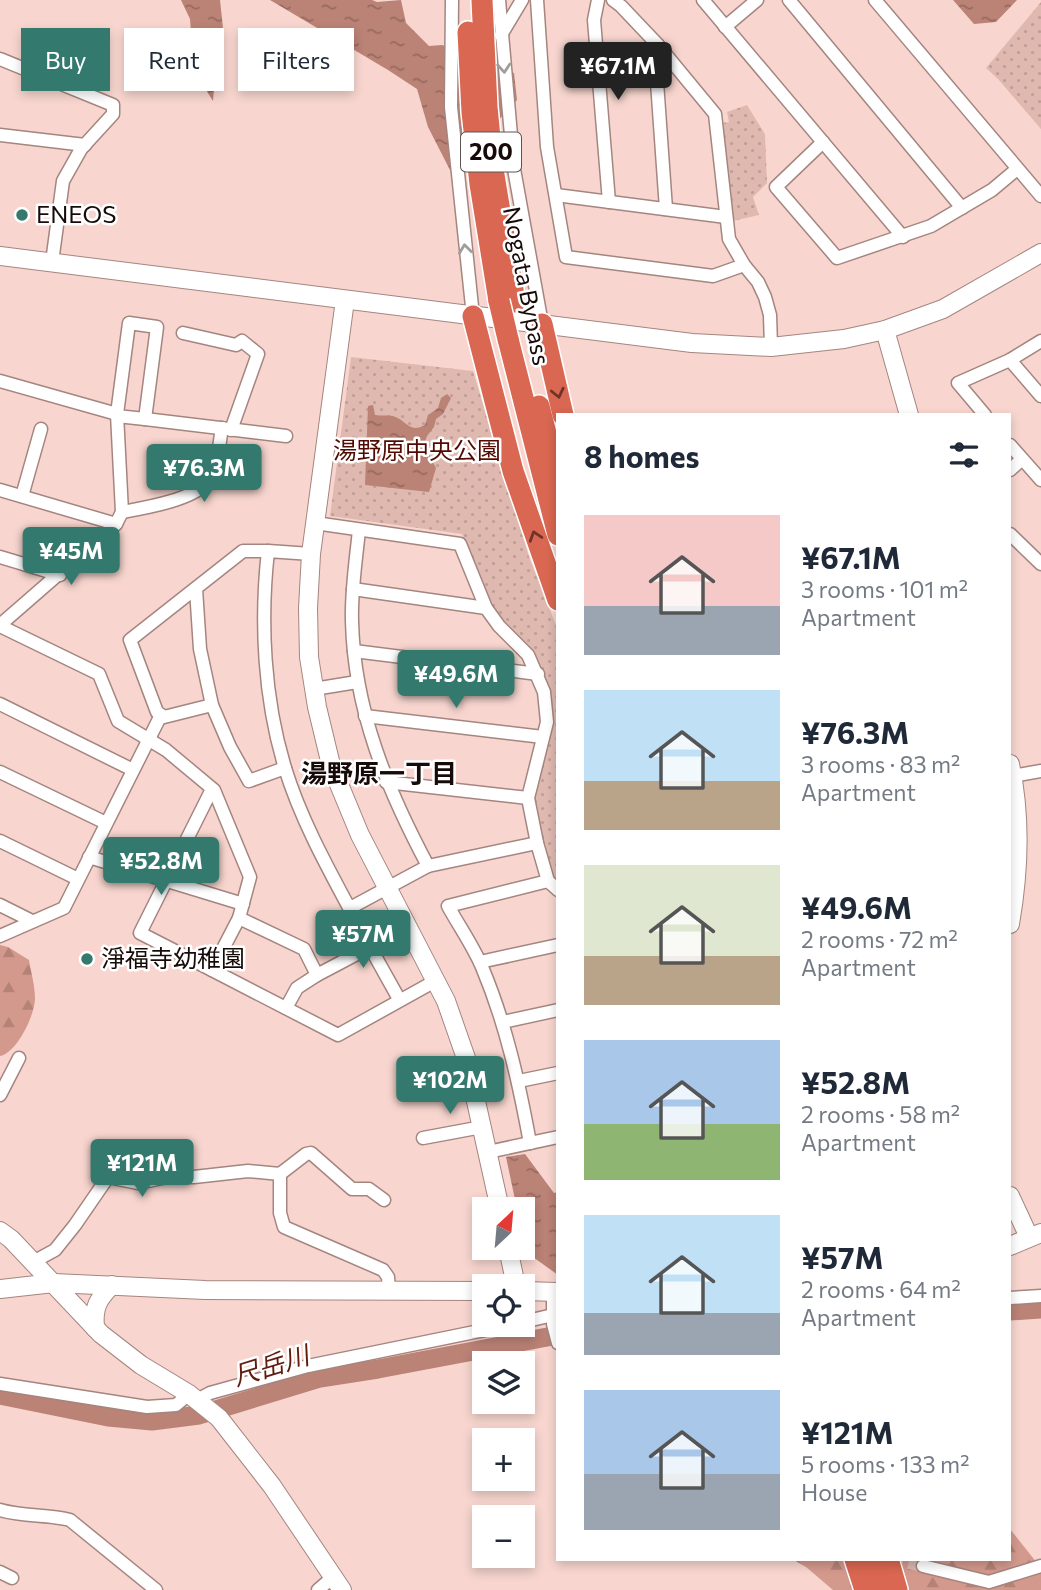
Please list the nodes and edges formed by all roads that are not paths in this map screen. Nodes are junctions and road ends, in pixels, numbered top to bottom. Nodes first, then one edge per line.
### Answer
1 (452, 0) edge
2 (468, 0) edge
3 (482, 0) edge
4 (499, 0) edge
5 (522, 0) edge
6 (537, 0) edge
7 (598, 0) edge
8 (613, 0) edge
9 (703, 0) edge
10 (757, 0) edge
11 (789, 0) edge
12 (875, 0) edge
13 (725, 27) junction
14 (501, 35) junction
15 (658, 45) junction
16 (0, 59) edge
17 (0, 135) edge
18 (823, 142) junction
19 (85, 145) junction
20 (1017, 169) junction
21 (556, 195) junction
22 (1041, 196) edge
23 (610, 202) junction
24 (962, 208) junction
25 (666, 209) junction
26 (726, 217) junction
27 (903, 237) junction
28 (1041, 253) edge
29 (0, 256) edge
30 (52, 262) junction
31 (744, 265) junction
32 (345, 300) junction
33 (507, 301) junction
34 (473, 316) junction
35 (542, 324) junction
36 (885, 330) junction
37 (183, 333) dead end
38 (515, 340) junction
39 (1041, 341) edge
40 (771, 347) junction
41 (1010, 360) junction
42 (0, 381) edge
43 (1041, 396) edge
44 (563, 413) edge
45 (908, 413) edge
46 (983, 413) edge
47 (117, 415) junction
48 (145, 419) junction
49 (41, 429) dead end
50 (227, 429) junction
51 (286, 436) dead end
52 (1011, 446) edge
53 (1022, 459) junction
54 (1011, 469) edge
55 (556, 473) edge
56 (1041, 480) edge
57 (0, 490) edge
58 (22, 496) junction
59 (119, 518) junction
60 (315, 523) junction
61 (556, 526) edge
62 (359, 530) junction
63 (1011, 535) edge
64 (268, 551) junction
65 (311, 554) junction
66 (0, 557) edge
67 (1041, 564) edge
68 (60, 575) junction
69 (195, 589) junction
70 (353, 589) junction
71 (556, 594) edge
72 (486, 608) junction
73 (0, 625) edge
74 (354, 651) junction
75 (538, 674) junction
76 (358, 682) junction
77 (314, 689) junction
78 (0, 704) edge
79 (212, 705) junction
80 (161, 715) junction
81 (365, 716) junction
82 (543, 737) junction
83 (149, 738) junction
84 (285, 768) junction
85 (133, 770) junction
86 (1011, 770) edge
87 (1041, 771) edge
88 (0, 772) edge
89 (386, 782) junction
90 (212, 789) junction
91 (528, 798) junction
92 (106, 823) junction
93 (0, 841) edge
94 (537, 843) junction
95 (89, 857) junction
96 (428, 866) junction
97 (78, 879) junction
98 (168, 882) junction
99 (553, 886) edge
100 (389, 887) junction
101 (0, 905) edge
102 (349, 908) junction
103 (241, 911) junction
104 (1011, 917) edge
105 (32, 921) junction
106 (0, 936) edge
107 (556, 945) edge
108 (370, 947) junction
109 (480, 962) junction
110 (212, 970) junction
111 (317, 975) junction
112 (437, 980) junction
113 (400, 999) junction
114 (286, 1008) junction
115 (556, 1010) edge
116 (503, 1022) junction
117 (19, 1058) dead end
118 (556, 1073) edge
119 (519, 1082) junction
120 (0, 1095) edge
121 (482, 1127) junction
122 (556, 1137) edge
123 (423, 1139) dead end
124 (530, 1143) junction
125 (488, 1152) junction
126 (281, 1174) junction
127 (497, 1197) edge
128 (1011, 1198) edge
129 (384, 1200) dead end
130 (0, 1231) edge
131 (1035, 1235) edge
132 (1011, 1246) edge
133 (33, 1262) junction
134 (54, 1283) junction
135 (112, 1285) junction
136 (0, 1289) edge
137 (388, 1291) junction
138 (472, 1291) edge
139 (535, 1291) edge
140 (556, 1292) edge
141 (1041, 1296) edge
142 (1011, 1298) edge
143 (553, 1315) junction
144 (535, 1319) edge
145 (95, 1328) junction
146 (556, 1332) edge
147 (472, 1333) edge
148 (0, 1384) edge
149 (195, 1399) junction
150 (0, 1510) edge
151 (856, 1561) edge
152 (873, 1561) edge
153 (889, 1561) edge
154 (903, 1561) edge
155 (943, 1565) edge
156 (923, 1566) dead end
157 (1041, 1566) edge
158 (338, 1584) edge
159 (156, 1590) edge
160 (318, 1590) edge
161 (865, 1590) edge
162 (881, 1590) edge
163 (897, 1590) edge
164 (910, 1590) edge

34 -> 1 street
2 - 33 highway, Nogata Bypass / 200
3 - 33 highway, Nogata Bypass / 200
4 - 14 street
5 - 14 street
6 - 21 street
7 - 23 street
8 - 15 street
9 - 13 street
10 - 13 street
11 - 24 street
12 - 20 street
13 - 18 street
14 -> 35 street
15 - 25 street
15 - 26 street
16 - 19 street
17 - 19 street
18 - 27 street
18 - 27 street
19 - 30 street
20 - 22 street
20 - 24 street
21 - 23 street
21 - 31 street
23 - 25 street
24 - 27 street
25 - 26 street
26 - 31 street
28 - 36 street
29 - 30 street
30 - 32 street
31 - 40 street
32 - 34 street
32 - 60 street
33 - 38 highway, Nogata Bypass / 200, bridge
34 - 35 street
71 -> 34 highway
35 - 40 street
35 -> 44 highway
36 - 40 street
36 - 45 street
37 - 50 street
38 - 55 highway, Nogata Bypass / 200
38 - 61 highway, Nogata Bypass / 200
39 - 41 street
41 - 43 street
41 - 46 street
42 - 47 street
47 - 48 street
47 - 48 street
47 - 59 street
48 - 50 street
49 - 58 street
50 - 51 street
50 - 59 street
52 - 53 street
53 - 54 street
53 - 56 street
57 - 58 street
58 - 59 street
59 - 68 street
60 - 62 street
60 - 65 street
62 - 70 street
62 - 72 street
63 - 67 street
64 - 65 street
64 - 69 street
64 - 84 street
65 - 77 street
66 - 68 street
68 - 73 street
69 - 79 street
69 - 80 street
70 - 72 street
70 - 74 street
72 - 75 street
73 - 83 street
74 - 75 street
74 - 76 street
75 - 82 street
76 - 77 street
76 - 81 street
77 - 100 street
78 - 85 street
79 - 80 street
79 - 84 street
80 - 83 street
81 - 82 street
81 - 89 street
82 - 91 street
83 - 85 street
83 - 90 street
84 - 102 street
85 - 92 street
86 - 87 street
86 - 104 street
88 - 92 street
89 - 91 street
89 - 96 street
90 - 98 street
90 - 103 street
91 - 94 street
92 - 95 street
93 - 97 street
94 - 96 street
94 - 99 street
95 - 97 street
95 - 98 street
96 - 100 street
97 - 105 street
98 - 103 street
98 - 110 street
99 - 109 street
100 - 102 street
100 - 112 street
101 - 105 street
102 - 108 street
103 - 110 street
103 - 111 street
105 - 106 street
107 - 109 street
108 - 111 street
108 - 113 street
109 - 116 street
110 - 114 street
111 - 114 street
112 - 113 street
112 - 121 street
113 - 114 street
115 - 116 street
116 - 119 street
117 - 120 street
118 - 119 street
119 - 124 street
121 - 123 street
121 - 125 street
122 - 124 street
124 - 125 street
125 - 127 street
126 - 129 street
126 - 133 street
126 - 137 street
128 - 131 street
130 - 133 street
131 - 132 street
133 - 134 street
134 - 135 street
134 - 136 street
134 - 145 street
135 - 137 street
135 - 145 street
137 - 138 street
139 - 140 street
140 - 143 street
141 - 142 street
143 - 144 street
143 - 146 street
145 - 149 street
147 - 149 street
148 - 149 street
149 - 158 street
150 - 159 street
151 - 161 highway
152 - 162 highway
153 - 163 highway
154 - 164 highway
155 - 156 street
155 - 157 street
158 - 160 street

